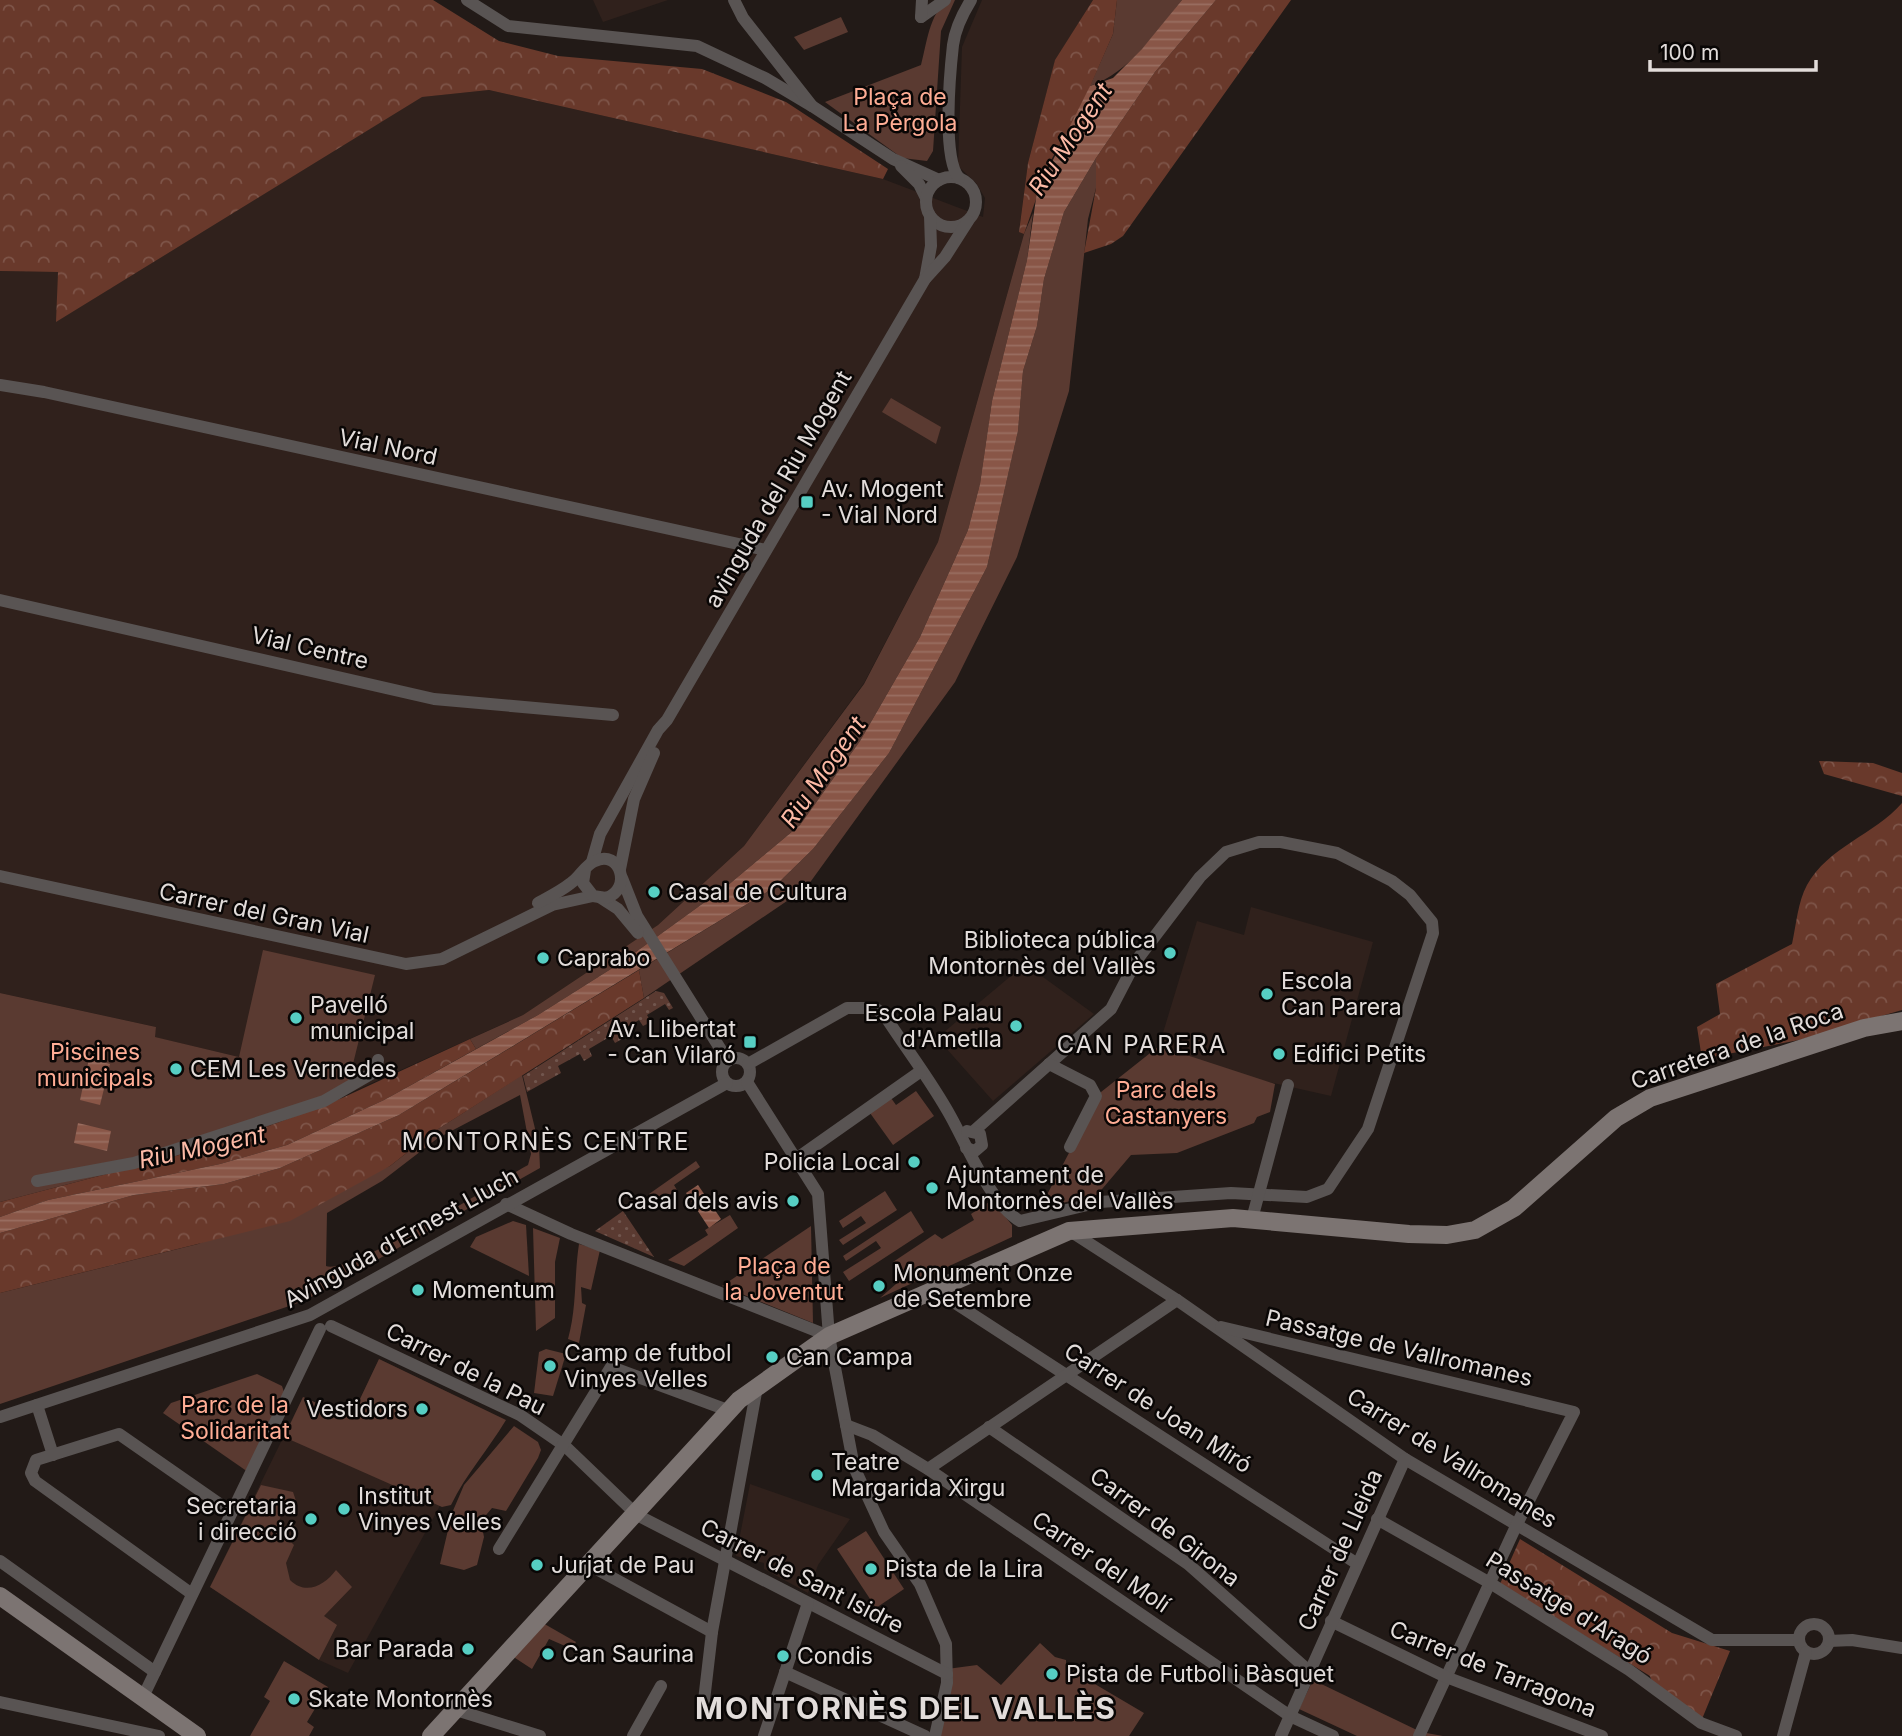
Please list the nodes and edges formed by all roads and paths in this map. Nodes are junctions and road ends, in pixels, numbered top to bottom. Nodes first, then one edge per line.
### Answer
1 (467, 0) edge
2 (734, 0) edge
3 (922, 0) edge
4 (945, 0) edge
5 (971, 0) edge
6 (812, 106) junction
7 (949, 143) junction
8 (893, 159) junction
9 (959, 178) junction
10 (940, 179) junction
11 (926, 198) junction
12 (930, 216) junction
13 (968, 220) junction
14 (925, 279) junction
15 (0, 385) edge
16 (766, 550) junction
17 (0, 600) edge
18 (613, 716) dead end
19 (667, 720) junction
20 (602, 829) junction
21 (625, 836) junction
22 (588, 866) junction
23 (621, 873) junction
24 (0, 876) edge
25 (597, 897) junction
26 (633, 919) junction
27 (513, 922) junction
28 (1902, 1020) edge
29 (377, 1060) dead end
30 (728, 1061) junction
31 (748, 1064) junction
32 (1049, 1064) junction
33 (921, 1071) junction
34 (747, 1082) junction
35 (727, 1083) junction
36 (1288, 1086) dead end
37 (968, 1137) junction
38 (1070, 1147) dead end
39 (796, 1159) junction
40 (37, 1181) dead end
41 (1256, 1195) junction
42 (506, 1204) junction
43 (1252, 1219) junction
44 (1069, 1231) junction
45 (935, 1290) junction
46 (1177, 1300) junction
47 (328, 1307) junction
48 (310, 1315) junction
49 (1214, 1326) junction
50 (326, 1328) junction
51 (829, 1336) junction
52 (1066, 1373) junction
53 (757, 1387) junction
54 (37, 1405) junction
55 (730, 1411) junction
56 (0, 1417) edge
57 (846, 1425) junction
58 (989, 1427) junction
59 (565, 1447) junction
60 (53, 1455) junction
61 (1405, 1459) junction
62 (928, 1469) junction
63 (231, 1512) junction
64 (638, 1515) junction
65 (1377, 1519) junction
66 (1517, 1524) junction
67 (499, 1549) dead end
68 (0, 1561) edge
69 (724, 1561) junction
70 (1356, 1563) junction
71 (591, 1566) junction
72 (1490, 1583) junction
73 (192, 1594) junction
74 (0, 1596) edge
75 (808, 1603) junction
76 (1331, 1621) junction
77 (712, 1632) junction
78 (1799, 1640) junction
79 (1829, 1641) junction
80 (1902, 1648) edge
81 (1806, 1652) junction
82 (1309, 1671) junction
83 (155, 1672) junction
84 (785, 1672) junction
85 (947, 1674) junction
86 (1446, 1677) junction
87 (661, 1686) dead end
88 (143, 1696) junction
89 (0, 1702) edge
90 (703, 1709) dead end
91 (456, 1710) junction
92 (1290, 1716) junction
93 (525, 1734) edge
94 (159, 1736) edge
95 (197, 1736) edge
96 (432, 1736) edge
97 (540, 1736) edge
98 (633, 1736) edge
99 (764, 1736) edge
100 (925, 1736) edge
101 (935, 1736) edge
102 (1281, 1736) edge
103 (1333, 1736) edge
104 (1419, 1736) edge
105 (1602, 1736) edge
106 (1736, 1736) edge
107 (1783, 1736) edge

1 - 6 street
2 - 6 street
3 - 4 street
5 - 7 street
6 - 8 street
7 - 9 street
7 - 10 street
8 - 10 street
8 - 11 street
9 - 10 street
9 - 13 street
10 - 11 street
11 - 12 street
12 - 13 street
12 - 14 street, avinguda del Riu Mogent
13 - 14 street, avinguda del Riu Mogent
14 - 16 street, avinguda del Riu Mogent
15 - 16 street, Vial Nord
16 - 19 street, avinguda del Riu Mogent
17 - 18 street, Vial Centre
19 - 20 street, avinguda del Riu Mogent
19 - 21 street, avinguda del Riu Mogent
20 - 21 street
20 - 22 street, avinguda del Riu Mogent
21 - 23 street, avinguda del Riu Mogent
22 - 23 street
22 - 25 street
22 - 27 street, Carrer del Gran Vial
23 - 25 street
23 - 26 street
24 - 27 street, Carrer del Gran Vial
25 - 26 street
25 - 27 street, Carrer del Gran Vial
26 - 30 street
28 - 43 street, Carretera de la Roca
29 - 40 street
30 - 31 street
30 - 35 street
31 - 33 street
31 - 34 street
32 - 37 street
32 - 38 street
32 - 41 street
33 - 37 street
33 - 39 street
34 - 35 street
34 - 39 street
35 - 42 street, Avinguda d'Ernest Lluch
36 - 41 street
37 - 41 street
39 - 51 street
41 - 43 street
42 - 47 street, Avinguda d'Ernest Lluch
42 - 51 street
43 - 44 street
44 - 45 street
44 - 46 street, Carrer de Vallromanes
45 - 51 street
45 - 52 street, Carrer de Joan Miró
46 - 49 street, Carrer de Vallromanes
46 - 52 street
47 - 48 street, Avinguda d'Ernest Lluch
47 - 50 street
48 - 50 street
48 - 54 street, Avinguda d'Ernest Lluch
49 - 61 street, Carrer de Vallromanes
49 - 66 street, Passatge de Vallromanes
50 - 59 street, Carrer de la Pau
50 - 63 street
51 - 53 street
51 - 57 street
52 - 58 street
52 - 70 street, Carrer de Joan Miró
53 - 55 street
53 - 69 street
54 - 56 street, Avinguda d'Ernest Lluch
54 - 60 street
55 - 59 street
55 - 64 street
57 - 62 street, Carrer del Molí
57 - 85 street
58 - 62 street
58 - 82 street, Carrer de Girona
59 - 64 street, Carrer de la Pau
59 - 67 street
60 - 63 street
60 - 73 street
61 - 65 street, Carrer de Lleida
61 - 66 street, Carrer de Vallromanes
62 - 92 street, Carrer del Molí
63 - 73 street
64 - 69 street, Carrer de Sant Isidre
64 - 71 street
65 - 70 street, Carrer de Lleida
65 - 72 street, Passatge d'Aragó
66 - 72 street
66 - 78 street, Carrer de Vallromanes
68 - 83 street
69 - 75 street, Carrer de Sant Isidre
69 - 77 street
70 - 76 street, Carrer de Lleida
71 - 77 street
71 - 91 street
72 - 86 street
72 - 106 street, Passatge d'Aragó
73 - 83 street
74 - 88 street
75 - 84 street
75 - 85 street, Carrer de Sant Isidre
76 - 82 street, Carrer de Lleida
76 - 86 street, Carrer de Tarragona
77 - 90 street
78 - 79 street
78 - 81 street
79 - 80 street
79 - 81 street
81 - 107 street
82 - 92 street, Carrer de Lleida
83 - 88 street
84 - 99 street
84 - 100 street
85 - 101 street
86 - 104 street
86 - 105 street, Carrer de Tarragona
87 - 98 street
88 - 95 street
89 - 94 street
91 - 93 street
91 - 96 street
92 - 102 street, Carrer de Lleida
92 - 103 street, Carrer del Molí
93 - 97 street

